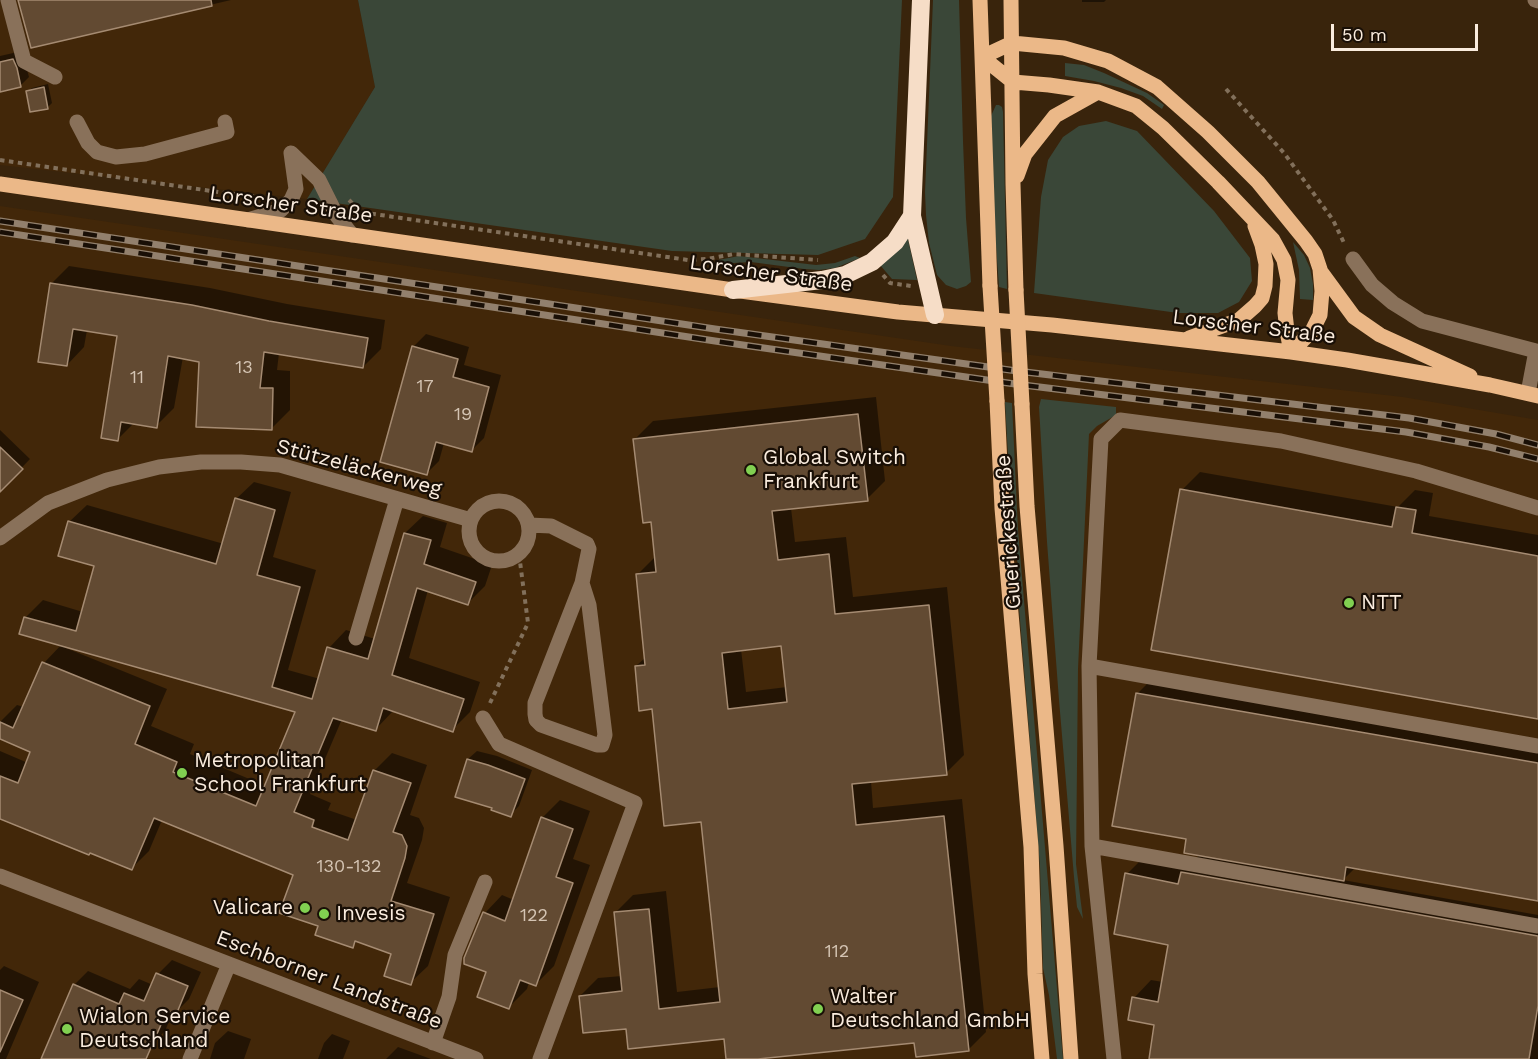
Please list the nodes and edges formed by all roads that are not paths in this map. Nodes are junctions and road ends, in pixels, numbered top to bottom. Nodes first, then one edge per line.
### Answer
1 (8, 0) edge
2 (921, 0) edge
3 (980, 0) edge
4 (1011, 0) edge
5 (1012, 44) junction
6 (982, 57) junction
7 (55, 77) dead end
8 (1013, 82) junction
9 (1098, 92) junction
10 (77, 122) dead end
11 (225, 122) dead end
12 (0, 184) edge
13 (1013, 184) junction
14 (912, 216) junction
15 (1251, 218) junction
16 (248, 220) junction
17 (352, 235) junction
18 (1353, 259) road end
19 (1320, 269) junction
20 (733, 290) junction
21 (935, 315) junction
22 (1185, 339) junction
23 (1291, 352) junction
24 (1537, 352) edge
25 (1490, 385) junction
26 (1533, 395) edge
27 (396, 498) junction
28 (1538, 508) edge
29 (471, 520) junction
30 (529, 525) junction
31 (0, 538) edge
32 (582, 583) junction
33 (356, 638) dead end
34 (1089, 666) junction
35 (483, 718) road end
36 (1538, 746) edge
37 (1092, 846) junction
38 (0, 876) edge
39 (484, 882) dead end
40 (1538, 926) edge
41 (228, 964) junction
42 (433, 1042) junction
43 (190, 1059) edge
44 (476, 1059) edge
45 (540, 1059) edge
46 (1042, 1059) edge
47 (1071, 1059) edge
48 (1114, 1059) edge

1 - 7 street
2 - 14 highway
3 - 6 main road, Guerickestraße
4 - 5 main road, Guerickestraße
5 - 6 main road
5 - 8 main road, Guerickestraße
5 - 19 main road
6 - 8 main road
6 - 46 main road, Guerickestraße, bridge
8 - 9 main road
8 - 13 main road, Guerickestraße
9 - 13 main road
9 - 15 main road
10 - 11 street
12 - 16 main road, Lorscher Straße
13 - 47 main road, Guerickestraße, bridge
14 - 20 highway
14 - 21 highway
15 - 22 main road
15 - 23 main road
16 - 17 main road, Lorscher Straße
16 - 17 street
17 - 20 main road, Lorscher Straße
18 - 24 street
19 - 23 main road
19 - 25 main road
20 - 21 main road, Lorscher Straße
21 - 22 main road, Lorscher Straße
22 - 23 main road, Lorscher Straße
23 - 25 main road, Lorscher Straße
24 - 26 street
25 - 26 main road, Lorscher Straße
27 - 29 street, Stützeläckerweg
27 - 31 street, Stützeläckerweg
27 - 33 street
28 - 34 street
29 - 30 street
29 - 30 street
30 - 32 street
32 - 32 street
34 - 36 street
34 - 37 street
35 - 45 street
37 - 40 street
37 - 48 street
38 - 41 street, Eschborner Landstraße
39 - 42 street
41 - 42 street, Eschborner Landstraße
41 - 43 street
42 - 44 street, Eschborner Landstraße

